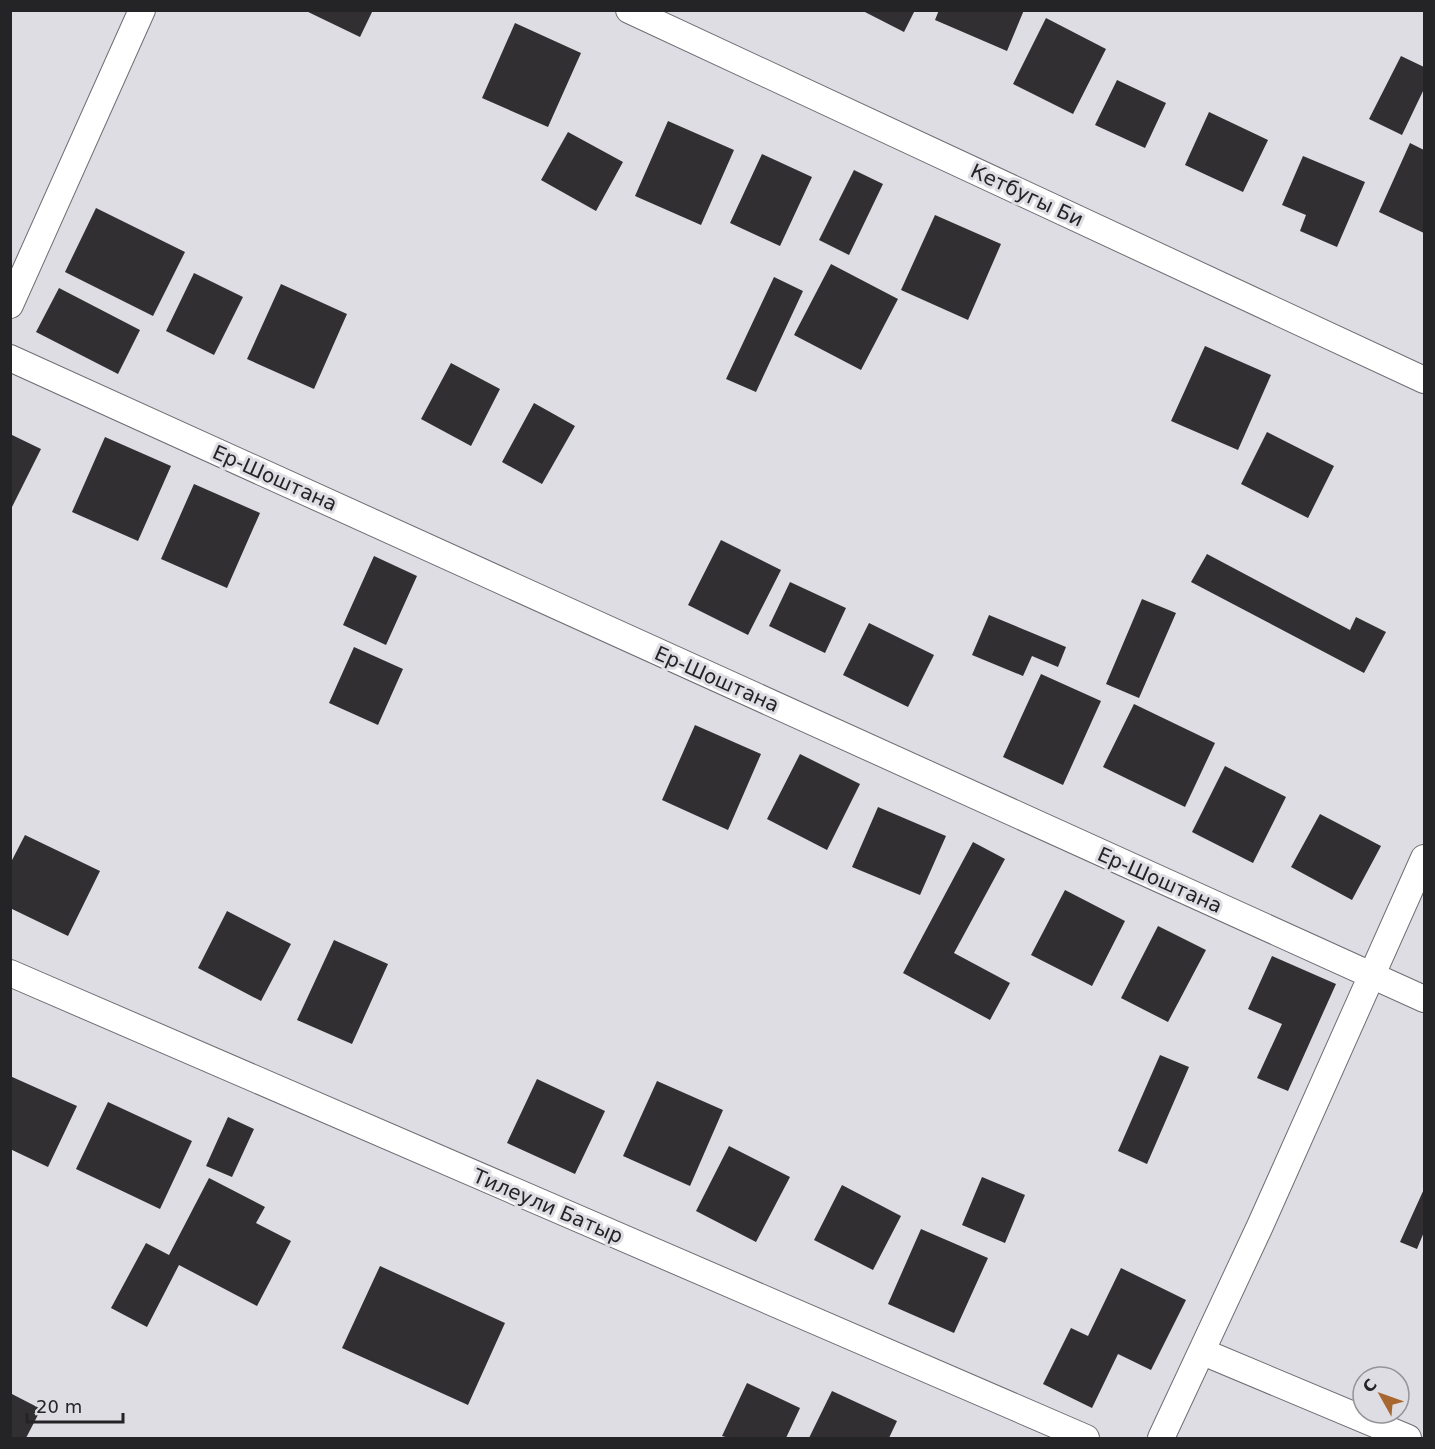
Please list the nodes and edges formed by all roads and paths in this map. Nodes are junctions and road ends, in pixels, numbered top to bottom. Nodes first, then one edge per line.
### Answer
1 (142, 10) edge
2 (629, 10) edge
3 (10, 305) edge
4 (10, 358) edge
5 (1425, 380) edge
6 (1425, 858) edge
7 (10, 974) edge
8 (1372, 976) junction
9 (1425, 999) edge
10 (1203, 1352) junction
11 (1086, 1438) edge
12 (1161, 1438) edge
13 (1408, 1438) edge

1 - 3 street
2 - 5 street, Кетбугы Би
4 - 8 street, Ер-Шоштана
6 - 8 street
7 - 11 street, Тилеули Батыр
8 - 9 street, Ер-Шоштана
8 - 10 street
10 - 12 street
10 - 13 street

